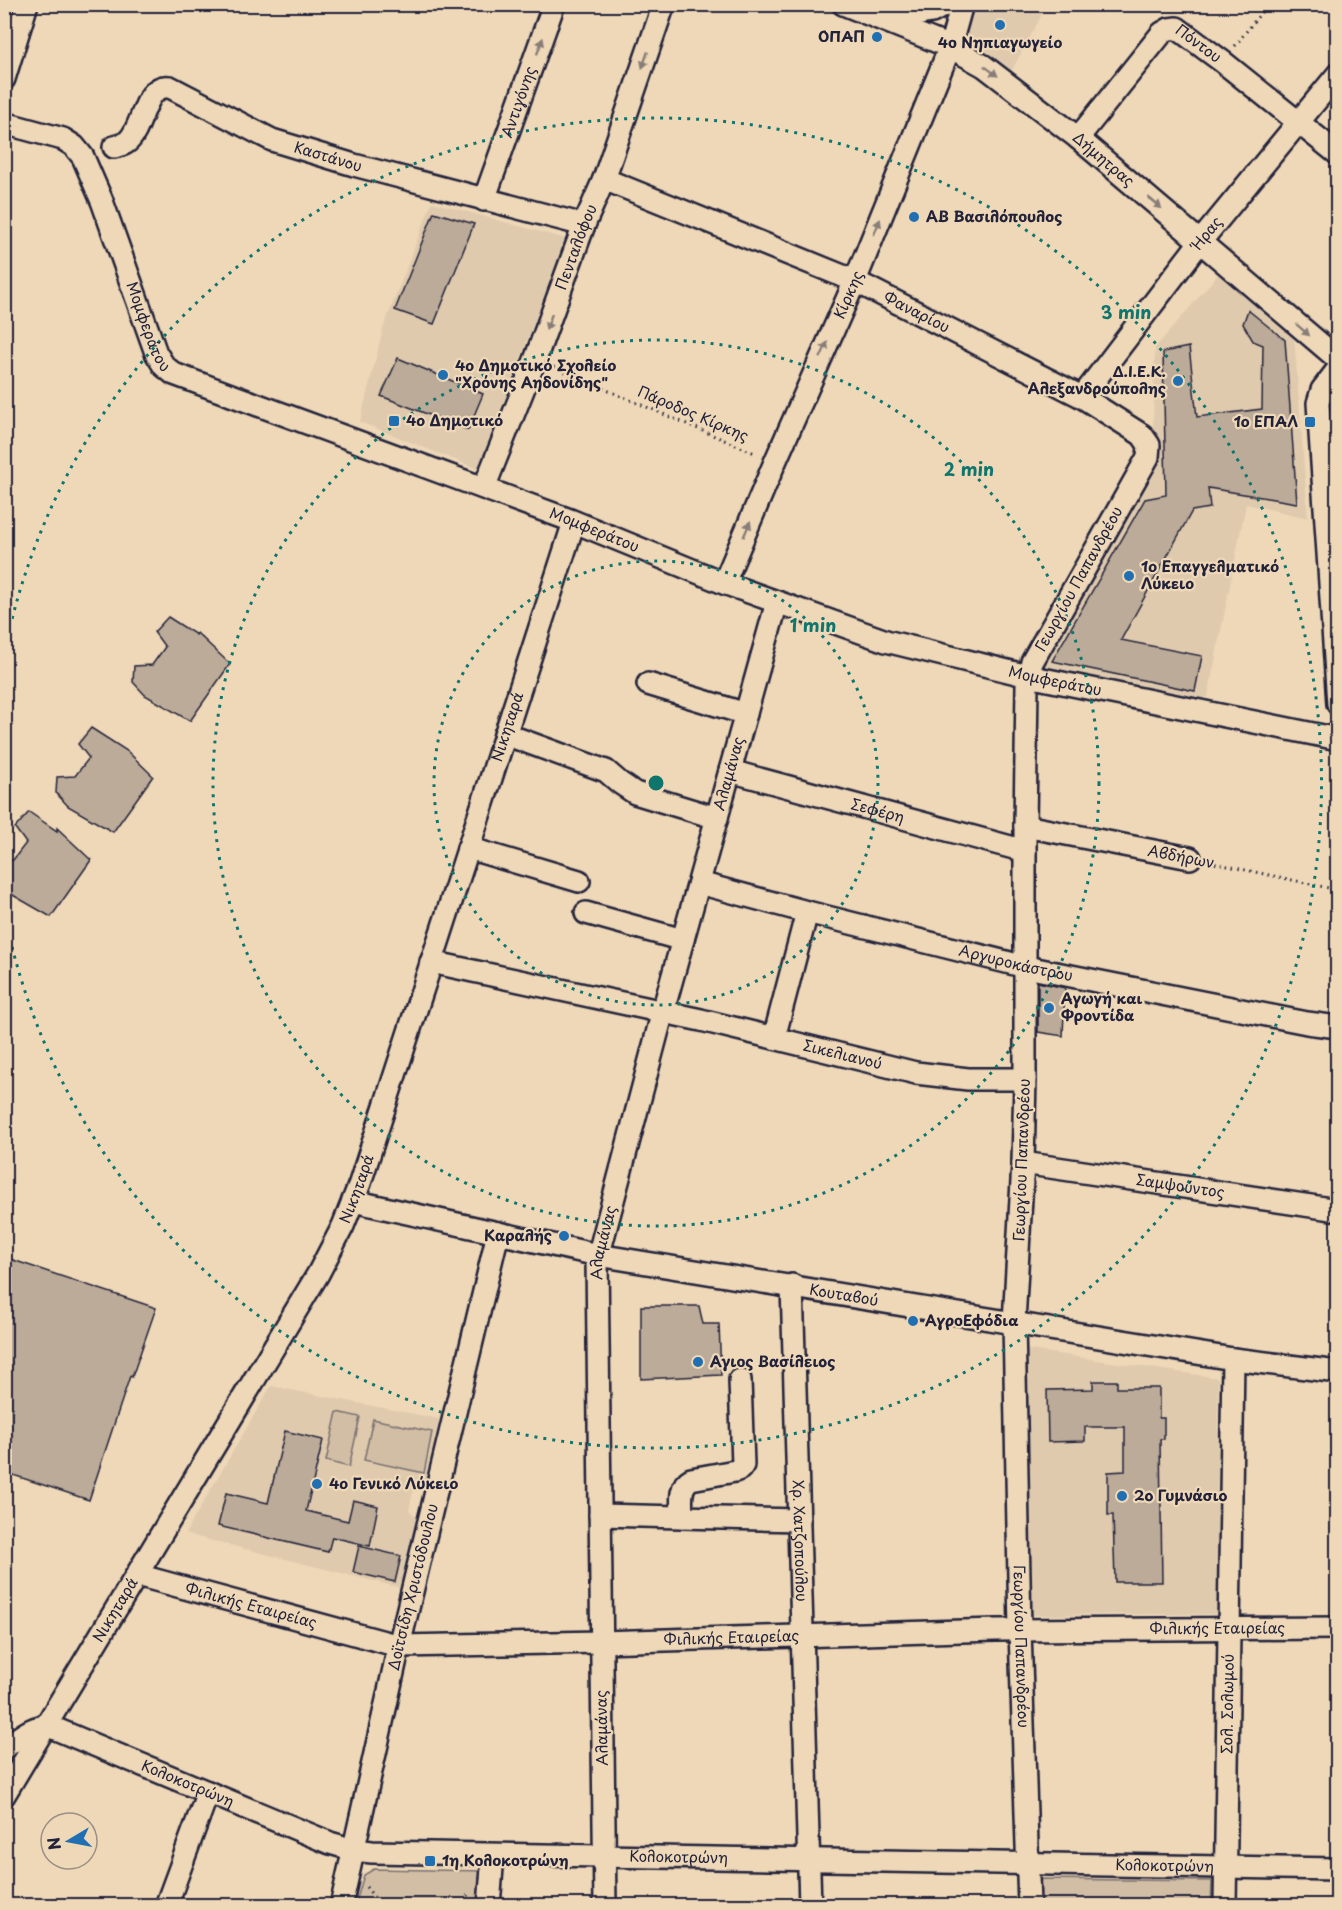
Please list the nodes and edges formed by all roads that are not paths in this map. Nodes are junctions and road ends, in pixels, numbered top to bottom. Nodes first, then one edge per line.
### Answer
1 (27, 4) edge
2 (555, 4) edge
3 (664, 4) edge
4 (843, 4) edge
5 (947, 4) edge
6 (962, 4) edge
7 (882, 20) junction
8 (950, 47) junction
9 (1338, 74) edge
10 (4, 79) edge
11 (1298, 121) junction
12 (4, 123) edge
13 (1078, 138) junction
14 (114, 147) dead end
15 (1338, 154) edge
16 (604, 179) junction
17 (484, 200) junction
18 (584, 225) junction
19 (1200, 242) junction
20 (855, 281) junction
21 (1338, 359) edge
22 (1338, 369) edge
23 (1082, 397) junction
24 (1149, 445) joint
25 (484, 488) junction
26 (574, 522) junction
27 (724, 583) junction
28 (1334, 601) edge
29 (777, 602) junction
30 (1028, 676) junction
31 (648, 684) dead end
32 (1338, 704) edge
33 (746, 714) junction
34 (505, 734) junction
35 (1338, 739) edge
36 (730, 771) junction
37 (717, 818) junction
38 (1024, 826) junction
39 (468, 848) junction
40 (1025, 851) junction
41 (1190, 858) road end
42 (579, 881) dead end
43 (699, 883) junction
44 (807, 912) junction
45 (586, 913) dead end
46 (683, 940) junction
47 (431, 962) junction
48 (1026, 966) junction
49 (663, 1011) junction
50 (1338, 1027) edge
51 (774, 1038) junction
52 (1025, 1079) junction
53 (1023, 1163) junction
54 (353, 1201) junction
55 (1338, 1210) edge
56 (498, 1233) junction
57 (598, 1255) junction
58 (792, 1285) junction
59 (1014, 1322) junction
60 (1233, 1359) junction
61 (1338, 1372) edge
62 (740, 1380) dead end
63 (600, 1515) junction
64 (682, 1517) junction
65 (800, 1521) junction
66 (136, 1575) junction
67 (1230, 1628) junction
68 (1338, 1628) edge
69 (1020, 1630) junction
70 (803, 1636) junction
71 (601, 1642) junction
72 (399, 1646) junction
73 (45, 1725) junction
74 (4, 1748) edge
75 (208, 1792) junction
76 (4, 1795) edge
77 (354, 1850) junction
78 (493, 1856) junction
79 (604, 1857) junction
80 (809, 1860) junction
81 (1027, 1864) junction
82 (1226, 1867) junction
83 (1338, 1869) edge
84 (166, 1905) edge
85 (341, 1905) edge
86 (489, 1905) edge
87 (605, 1905) edge
88 (810, 1905) edge
89 (1029, 1905) edge
90 (1225, 1905) edge

1 - 10 street
17 -> 2 street, Αντιγόνης
3 -> 16 street, Πενταλόφου
4 - 7 street, Δήμητρας
5 - 7 street
6 - 8 street, Κίρκης
7 - 8 street, Δήμητρας
8 -> 13 street, Δήμητρας
20 -> 8 street, Κίρκης
9 - 11 street, Ήρας
11 - 13 street, Πόντου
11 - 15 street, Πόντου
11 - 19 street, Ήρας
12 - 25 street, Μομφεράτου
13 -> 19 street, Δήμητρας
14 - 17 street, Καστάνου
16 - 18 street, Πενταλόφου
16 - 20 street, Φαναρίου
17 - 18 street, Καστάνου
18 -> 25 street, Πενταλόφου
19 -> 21 street, Δήμητρας
19 - 23 street, Ήρας
20 - 23 street, Φαναρίου
27 -> 20 street, Κίρκης
22 - 28 street
23 - 24 street, Φαναρίου
24 - 30 street, Γεωργίου Παπανδρέου
25 - 26 street, Μομφεράτου
26 - 27 street, Μομφεράτου
26 - 34 street, Νικηταρά
27 - 29 street, Μομφεράτου
28 - 32 street
29 - 30 street, Μομφεράτου
29 - 33 street, Αλαμάνας
30 - 35 street, Μομφεράτου
30 - 38 street, Γεωργίου Παπανδρέου
31 - 33 street
33 - 36 street, Αλαμάνας
34 - 37 street
34 - 39 street, Νικηταρά
36 - 37 street, Αλαμάνας
36 - 40 street, Σεφέρη
37 - 43 street, Αλαμάνας
38 - 40 street, Γεωργίου Παπανδρέου
38 - 41 street, Αβδήρων
39 - 42 street
39 - 47 street, Νικηταρά
40 - 48 street, Γεωργίου Παπανδρέου
43 - 44 street, Αργυροκάστρου
43 - 46 street, Αλαμάνας
44 - 48 street, Αργυροκάστρου
44 - 51 street
45 - 46 street
46 - 49 street, Αλαμάνας
47 - 49 street, Σικελιανού
47 - 54 street, Νικηταρά
48 - 50 street, Αργυροκάστρου
48 - 52 street, Γεωργίου Παπανδρέου
49 - 51 street, Σικελιανού
49 - 57 street, Αλαμάνας
51 - 52 street, Σικελιανού
52 - 53 street, Γεωργίου Παπανδρέου
53 - 55 street, Σαμψούντος
53 - 59 street, Γεωργίου Παπανδρέου
54 - 56 street, Κουταβού
54 - 66 street, Νικηταρά
56 - 57 street, Κουταβού
56 - 72 street, Δοϊτσίδη Χριστόδουλου
57 - 58 street, Κουταβού
57 - 63 street, Αλαμάνας
58 - 59 street, Κουταβού
58 - 65 street, Χρ. Χατζοπούλου
59 - 60 street, Κουταβού
59 - 69 street, Γεωργίου Παπανδρέου
60 - 61 street, Κουταβού
60 - 67 street, Σολ. Σολωμού
62 - 64 street
63 - 64 street
63 - 71 street, Αλαμάνας
64 - 65 street
65 - 70 street, Χρ. Χατζοπούλου
66 - 72 street, Φιλικής Εταιρείας
66 - 73 street, Νικηταρά
67 - 68 street, Φιλικής Εταιρείας
67 - 69 street, Φιλικής Εταιρείας
67 - 82 street, Σολ. Σολωμού
69 - 70 street, Φιλικής Εταιρείας
69 - 81 street, Γεωργίου Παπανδρέου
70 - 71 street, Φιλικής Εταιρείας
70 - 80 street, Χρ. Χατζοπούλου
71 - 72 street, Φιλικής Εταιρείας
71 - 79 street, Αλαμάνας
72 - 77 street, Δοϊτσίδη Χριστόδουλου
73 - 74 street
73 - 75 street, Κολοκοτρώνη
73 - 76 street, Νικηταρά
75 - 77 street, Κολοκοτρώνη
75 - 84 street
77 - 78 street, Κολοκοτρώνη
77 - 85 street, Δοϊτσίδη Χριστόδουλου
78 - 79 street, Κολοκοτρώνη
78 - 86 street
79 - 80 street, Κολοκοτρώνη
79 - 87 street, Αλαμάνας
80 - 81 street, Κολοκοτρώνη
80 - 88 street, Χρ. Χατζοπούλου
81 - 82 street, Κολοκοτρώνη
81 - 89 street, Γεωργίου Παπανδρέου
82 - 83 street, Κολοκοτρώνη
82 - 90 street, Σολ. Σολωμού

